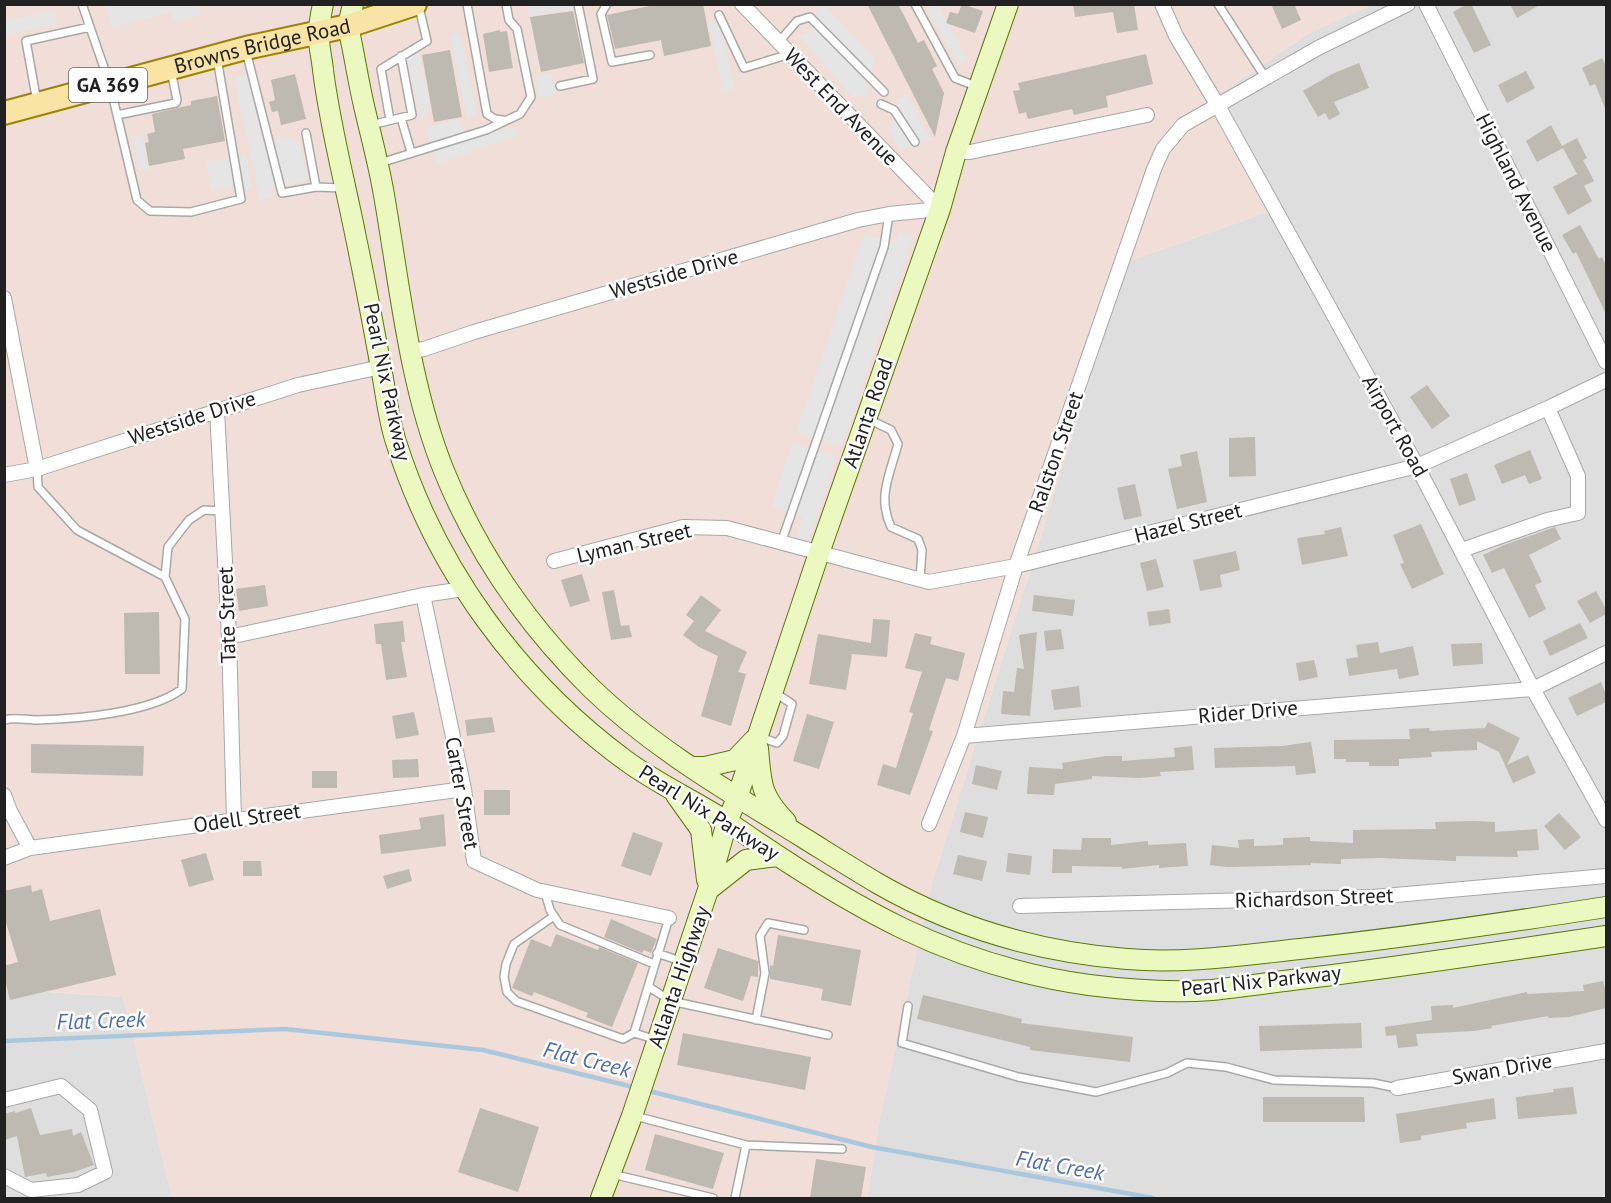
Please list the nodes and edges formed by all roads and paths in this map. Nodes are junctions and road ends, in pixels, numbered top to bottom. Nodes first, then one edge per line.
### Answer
1 (82, 4) edge
2 (323, 4) edge
3 (417, 4) edge
4 (467, 4) edge
5 (506, 4) edge
6 (578, 4) edge
7 (607, 4) edge
8 (742, 4) edge
9 (915, 4) edge
10 (1008, 4) edge
11 (1162, 4) edge
12 (1218, 4) edge
13 (1408, 4) edge
14 (1426, 4) edge
15 (351, 15) edge
16 (719, 15) dead end
17 (90, 27) junction
18 (318, 33) junction
19 (778, 43) junction
20 (246, 48) junction
21 (790, 54) junction
22 (650, 55) dead end
23 (217, 56) junction
24 (401, 56) junction
25 (171, 68) junction
26 (1265, 77) junction
27 (110, 85) junction
28 (560, 86) dead end
29 (980, 88) junction
30 (884, 92) dead end
31 (881, 104) dead end
32 (1217, 104) junction
33 (37, 105) junction
34 (4, 114) edge
35 (117, 115) junction
36 (1147, 115) dead end
37 (401, 118) junction
38 (390, 120) junction
39 (507, 120) junction
40 (369, 125) junction
41 (306, 133) dead end
42 (915, 142) dead end
43 (411, 152) junction
44 (963, 152) junction
45 (378, 164) junction
46 (316, 187) junction
47 (346, 188) junction
48 (939, 209) junction
49 (889, 214) junction
50 (4, 298) edge
51 (6, 319) edge
52 (410, 351) junction
53 (1606, 362) edge
54 (381, 367) junction
55 (1606, 380) edge
56 (1548, 408) junction
57 (217, 410) junction
58 (866, 418) junction
59 (1417, 466) junction
60 (37, 469) junction
61 (4, 474) edge
62 (222, 511) junction
63 (781, 543) junction
64 (1462, 550) junction
65 (819, 553) junction
66 (554, 561) dead end
67 (1017, 566) junction
68 (165, 577) junction
69 (920, 579) junction
70 (464, 589) junction
71 (423, 595) junction
72 (229, 637) junction
73 (1606, 653) edge
74 (1533, 688) junction
75 (4, 720) edge
76 (758, 736) junction
77 (964, 736) junction
78 (692, 767) junction
79 (670, 788) junction
80 (464, 789) junction
81 (4, 795) edge
82 (737, 798) junction
83 (234, 820) junction
84 (1606, 820) edge
85 (728, 822) junction
86 (929, 824) dead end
87 (797, 834) junction
88 (30, 848) junction
89 (777, 856) junction
90 (4, 858) edge
91 (1606, 876) edge
92 (708, 890) junction
93 (545, 891) junction
94 (1020, 906) dead end
95 (1606, 907) edge
96 (554, 916) junction
97 (669, 918) joint
98 (804, 930) dead end
99 (1606, 936) edge
100 (657, 953) junction
101 (684, 963) junction
102 (654, 964) junction
103 (649, 987) junction
104 (671, 1001) junction
105 (908, 1006) dead end
106 (756, 1020) junction
107 (634, 1033) junction
108 (828, 1035) dead end
109 (656, 1045) junction
110 (1606, 1051) edge
111 (1397, 1088) joint
112 (4, 1100) edge
113 (635, 1108) junction
114 (746, 1144) junction
115 (842, 1149) dead end
116 (610, 1173) junction
117 (4, 1176) edge
118 (601, 1198) edge
119 (713, 1198) edge
120 (735, 1198) edge

1 - 17 lane
2 - 18 main road, Pearl Nix Parkway
3 - 15 main road, Browns Bridge Road / GA 369
3 - 24 lane
4 - 39 lane
5 - 39 lane
6 - 28 lane
7 - 22 lane
8 - 19 street, West End Avenue
9 - 29 lane
10 - 29 main road, Atlanta Road
11 - 32 street, Airport Road
12 - 26 lane
13 - 26 street, Ralston Street
14 - 53 street, Highland Avenue
15 - 18 main road, Browns Bridge Road / GA 369
15 - 40 main road, Pearl Nix Parkway
16 - 21 lane
17 - 27 lane
17 - 33 lane
18 - 20 main road, Browns Bridge Road / GA 369
18 - 47 main road, Pearl Nix Parkway
19 - 21 street, West End Avenue
19 - 30 lane
20 - 23 main road, Browns Bridge Road / GA 369
20 - 46 lane
21 - 48 street, West End Avenue
23 - 25 main road, Browns Bridge Road / GA 369
23 - 35 lane
24 - 37 lane
24 - 38 lane
25 - 27 main road, Browns Bridge Road / GA 369
25 - 35 lane
26 - 32 street, Ralston Street
27 - 33 main road, Browns Bridge Road / GA 369
27 - 35 lane
29 - 44 main road, Atlanta Road
31 - 42 lane
32 - 59 street, Airport Road
32 - 67 street, Ralston Street
33 - 34 main road, Browns Bridge Road / GA 369
36 - 44 street
37 - 38 lane
37 - 43 lane
38 - 40 lane
39 - 43 lane
40 - 45 main road, Pearl Nix Parkway
41 - 46 lane
43 - 45 lane
44 - 48 main road, Atlanta Road
45 - 52 main road, Pearl Nix Parkway
46 - 47 lane
47 - 54 main road, Pearl Nix Parkway
48 - 49 street, Westside Drive
48 - 58 main road, Atlanta Road
49 - 52 street, Westside Drive
49 - 63 lane
50 - 51 street
51 - 60 street
52 - 78 main road, Pearl Nix Parkway
54 - 57 street, Westside Drive
54 - 70 main road, Pearl Nix Parkway
55 - 56 street, Hazel Street
56 - 59 street, Hazel Street
56 - 64 street
57 - 60 street, Westside Drive
57 - 62 street, Tate Street
58 - 65 main road, Atlanta Road
58 - 69 lane
59 - 64 street, Airport Road
59 - 67 street, Hazel Street
60 - 61 street, Westside Drive
60 - 68 lane
62 - 68 lane
62 - 72 street, Tate Street
63 - 65 street, Lyman Street
63 - 66 street, Lyman Street
64 - 74 street, Airport Road
65 - 69 street, Hazel Street
65 - 76 main road, Atlanta Road
67 - 69 street, Hazel Street
67 - 77 street, Ralston Street
68 - 75 lane
70 - 71 street
70 - 79 main road, Pearl Nix Parkway
71 - 72 street
71 - 80 street, Carter Street
72 - 83 street, Tate Street
73 - 74 street
74 - 77 street, Rider Drive
74 - 84 street, Airport Road
76 - 78 main road
76 - 82 main road, Atlanta Road
76 - 87 main road
77 - 86 street, Ralston Street
78 - 82 main road, Pearl Nix Parkway
79 - 85 main road, Pearl Nix Parkway
79 - 92 main road
80 - 83 street, Odell Street
80 - 93 street, Carter Street
81 - 88 street
82 - 85 main road, Atlanta Road
82 - 87 main road, Pearl Nix Parkway
83 - 88 street, Odell Street
85 - 89 main road, Pearl Nix Parkway
85 - 92 main road, Atlanta Highway
87 - 95 main road, Pearl Nix Parkway
88 - 90 street, Odell Street
89 - 92 main road
89 - 99 main road, Pearl Nix Parkway
91 - 94 street, Richardson Street
92 - 101 main road, Atlanta Highway
93 - 96 lane
93 - 97 street, Carter Street
96 - 102 lane
96 - 107 lane
97 - 100 lane
98 - 106 lane
100 - 101 lane
100 - 102 lane
101 - 104 main road, Atlanta Highway
102 - 103 lane
103 - 104 lane
103 - 107 lane
104 - 106 lane
104 - 109 main road, Atlanta Highway
105 - 111 lane
106 - 108 lane
107 - 109 lane
109 - 113 main road, Atlanta Highway
110 - 111 street, Swan Drive
112 - 117 street
113 - 114 lane
113 - 116 main road, Atlanta Highway
114 - 115 lane
114 - 120 lane
116 - 118 main road, Atlanta Highway
116 - 119 lane

